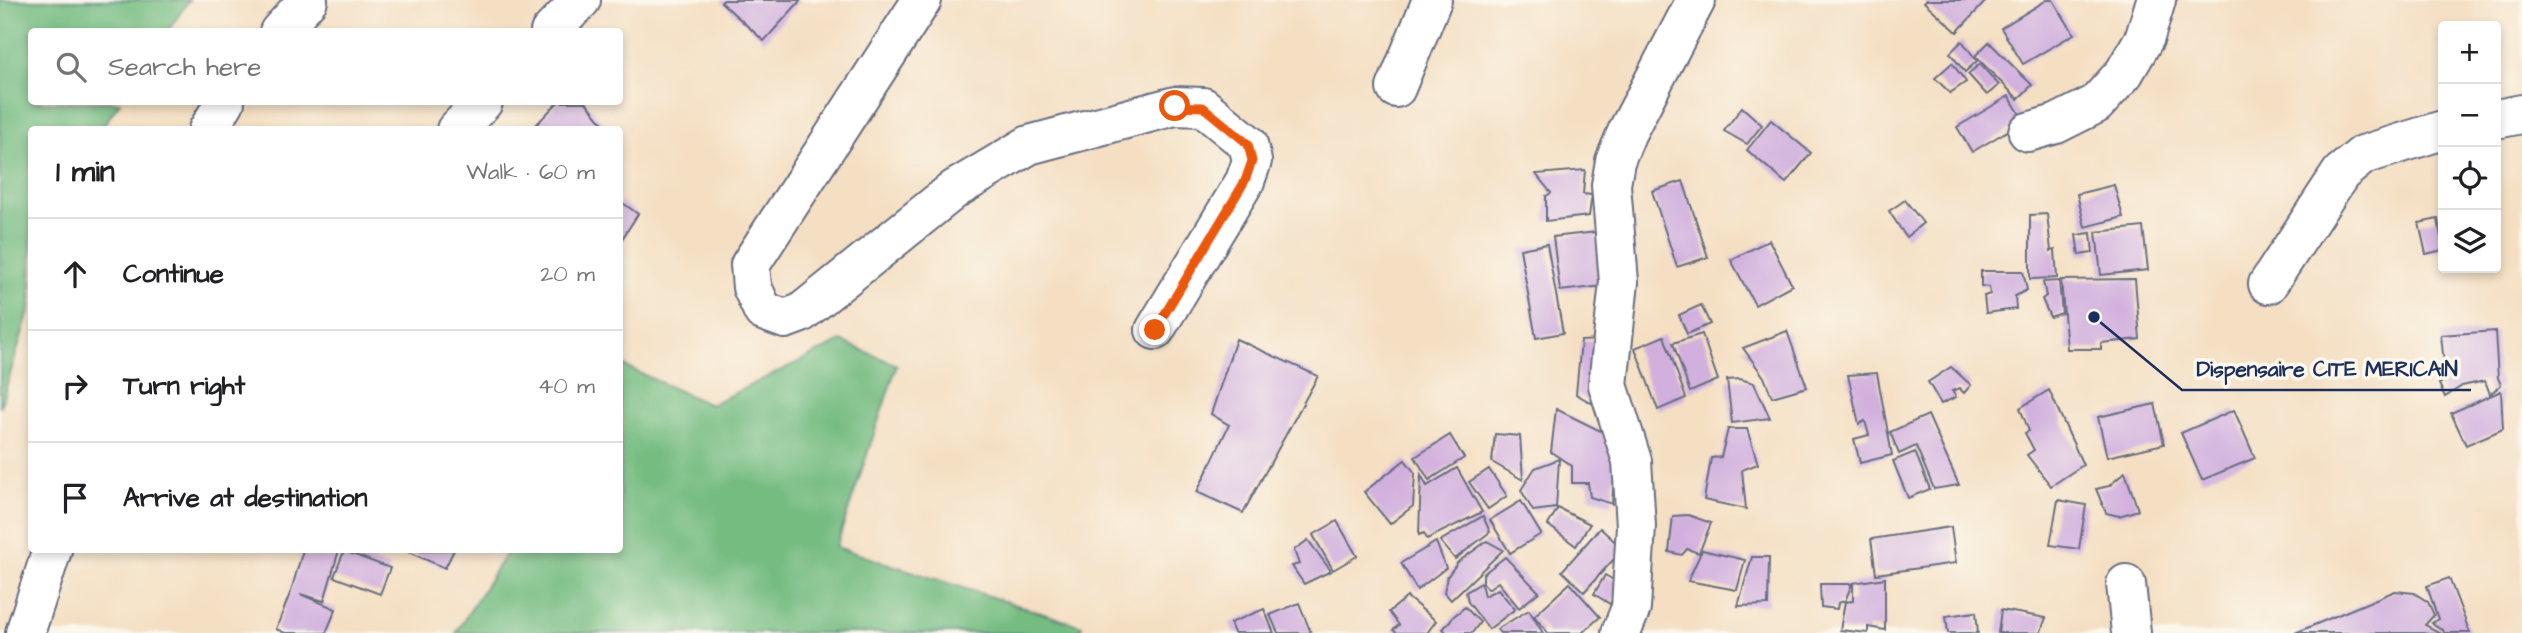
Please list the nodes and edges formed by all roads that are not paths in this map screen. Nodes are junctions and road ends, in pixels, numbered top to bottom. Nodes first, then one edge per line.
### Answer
1 (308, 0) edge
2 (581, 0) edge
3 (922, 0) edge
4 (1432, 0) edge
5 (1696, 0) edge
6 (2156, 0) edge
7 (283, 28) edge
8 (555, 28) edge
9 (1396, 88) dead end
10 (223, 105) edge
11 (480, 105) edge
12 (2522, 114) edge
13 (2501, 118) edge
14 (210, 126) edge
15 (460, 126) edge
16 (2028, 132) dead end
17 (2438, 132) edge
18 (2268, 284) dead end
19 (1155, 330) dead end
20 (51, 553) edge
21 (2126, 584) dead end
22 (25, 633) edge
23 (1621, 633) edge
24 (2131, 633) edge

1 - 7 street
2 - 8 street
3 - 19 street
4 - 9 street
5 - 23 street
6 - 16 street
10 - 14 street
11 - 15 street
12 - 13 street
17 - 18 street
20 - 22 street
21 - 24 street

